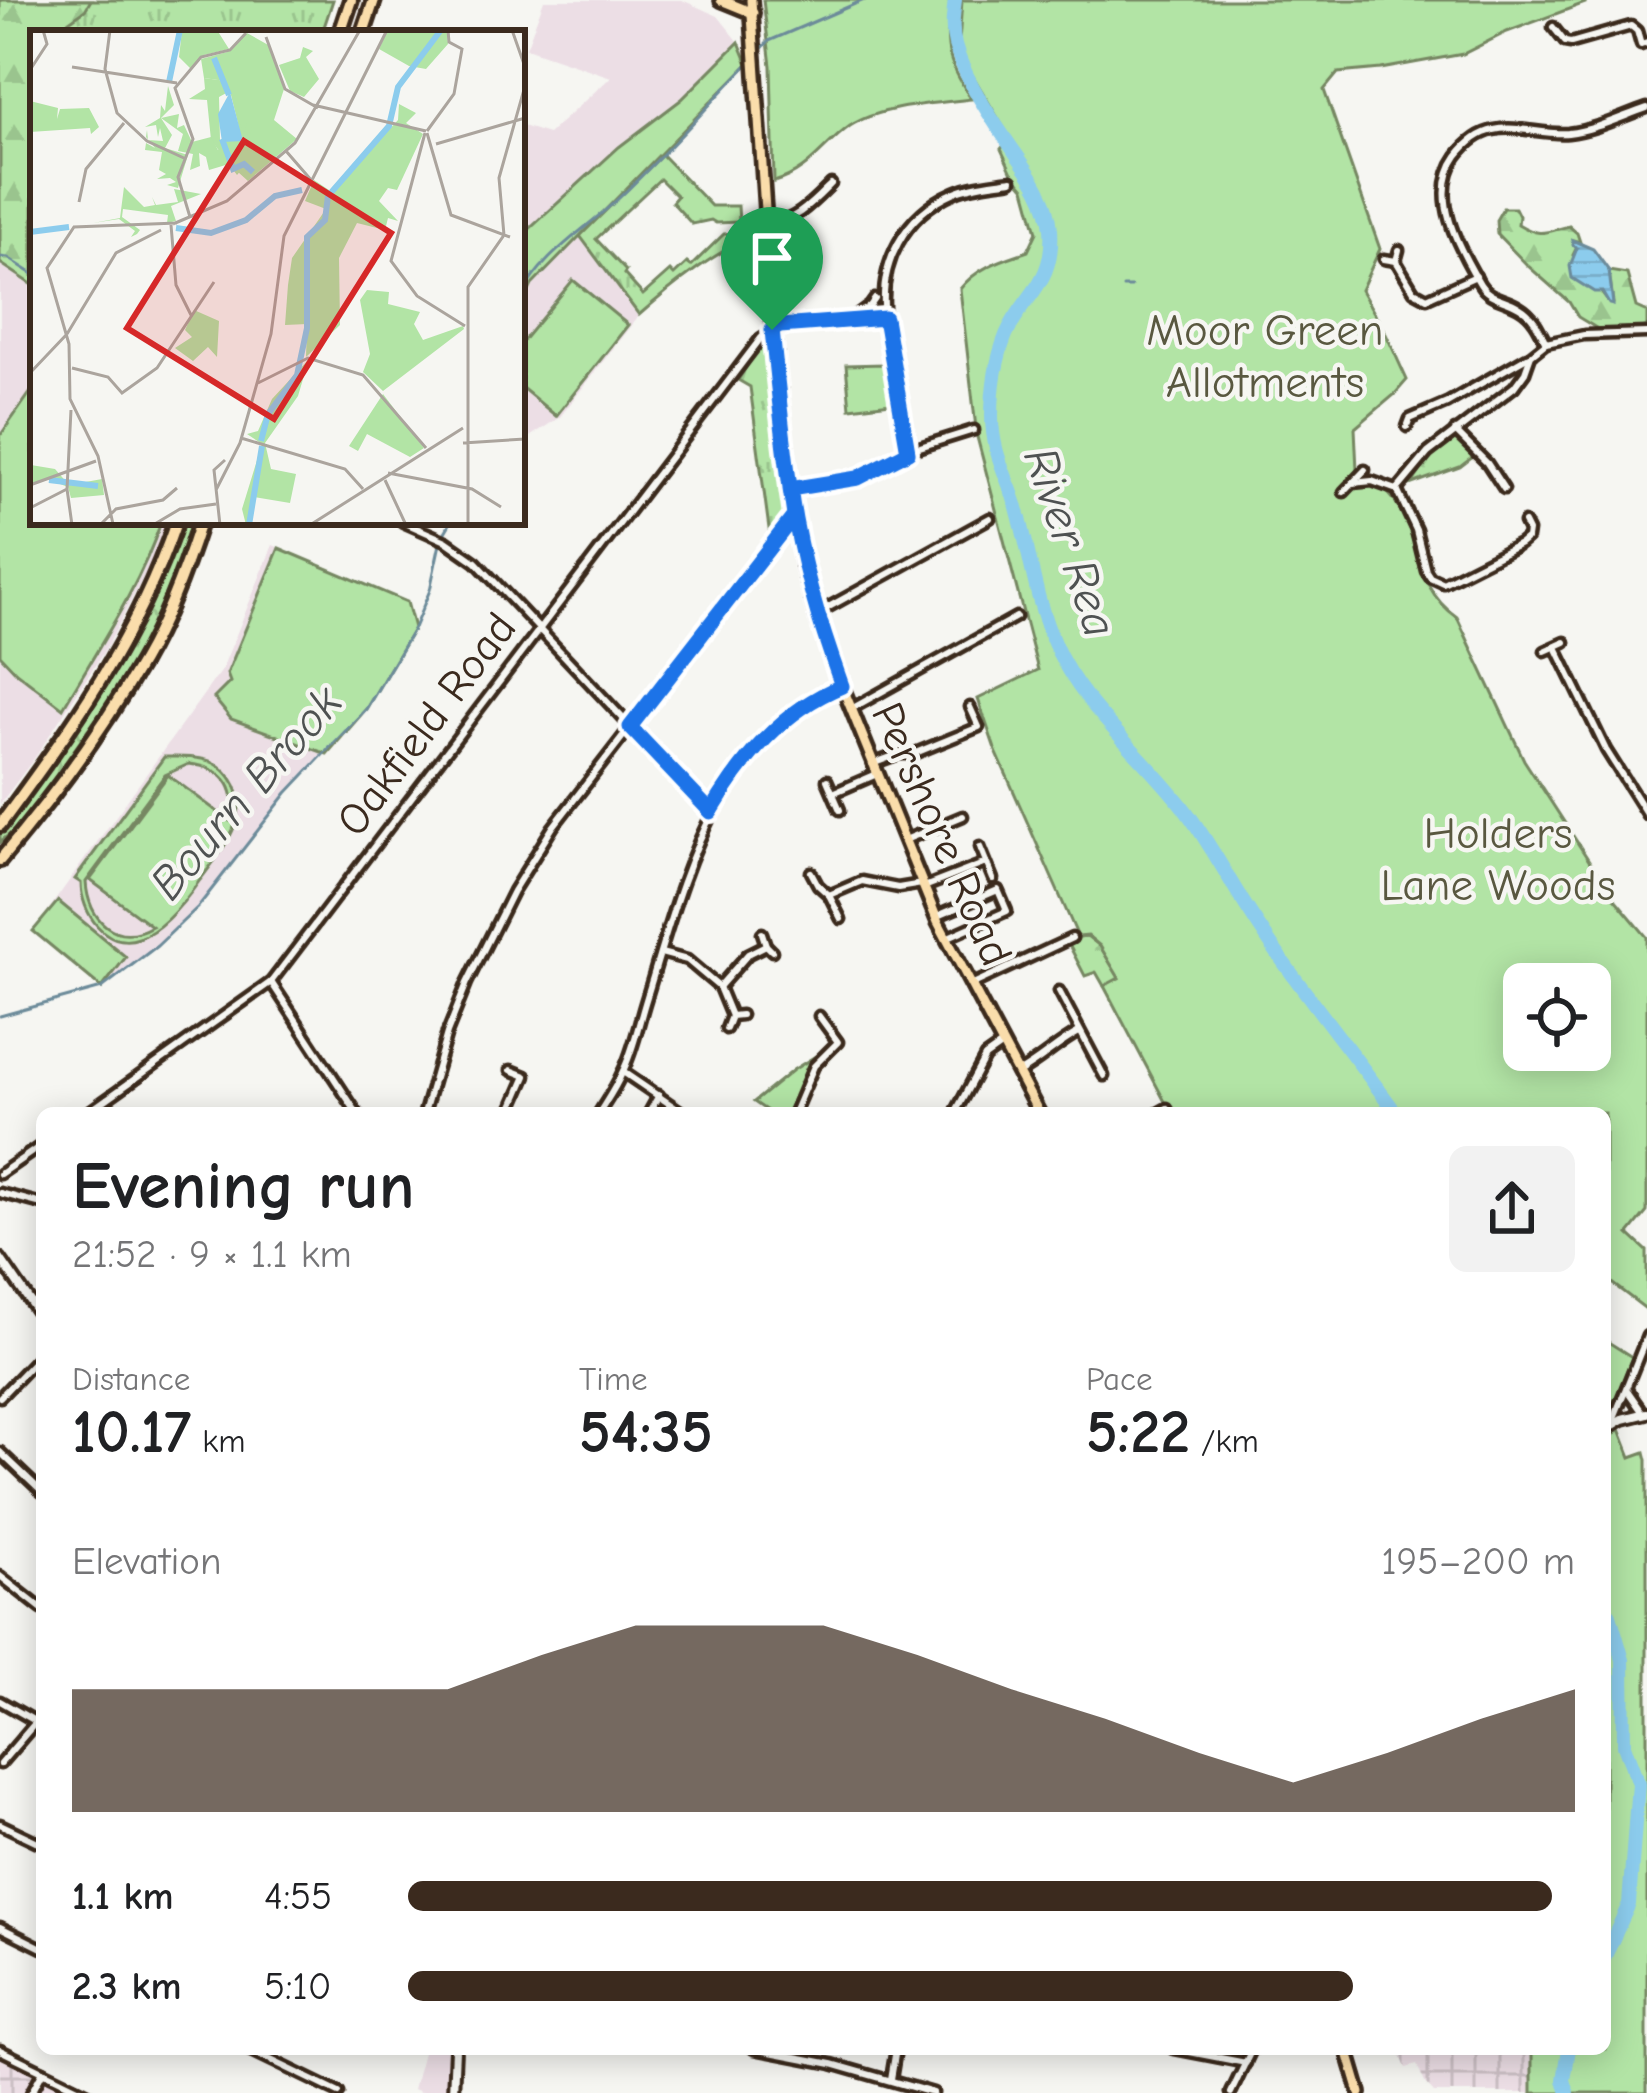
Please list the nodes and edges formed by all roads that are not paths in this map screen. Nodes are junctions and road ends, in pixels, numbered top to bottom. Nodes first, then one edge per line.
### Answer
1 (351, 0) edge
2 (374, 0) edge
3 (721, 0) edge
4 (751, 0) edge
5 (753, 13) junction
6 (1553, 27) dead end
7 (341, 30) edge
8 (364, 30) edge
9 (1647, 44) edge
10 (1647, 108) edge
11 (1012, 180) dead end
12 (831, 184) dead end
13 (764, 225) junction
14 (1399, 250) dead end
15 (1384, 259) dead end
16 (1396, 261) junction
17 (1476, 276) junction
18 (875, 299) dead end
19 (885, 318) junction
20 (848, 322) junction
21 (772, 330) junction
22 (1647, 333) edge
23 (1546, 343) junction
24 (1531, 355) junction
25 (1407, 427) dead end
26 (974, 430) dead end
27 (1455, 431) junction
28 (908, 452) junction
29 (1498, 454) dead end
30 (1487, 464) junction
31 (1365, 470) dead end
32 (1353, 483) junction
33 (790, 489) junction
34 (1397, 490) junction
35 (1504, 490) dead end
36 (1344, 492) dead end
37 (794, 516) junction
38 (990, 518) dead end
39 (1525, 523) dead end
40 (175, 525) edge
41 (199, 525) edge
42 (410, 525) edge
43 (816, 614) junction
44 (1016, 617) dead end
45 (539, 629) junction
46 (1565, 642) dead end
47 (1556, 647) junction
48 (1545, 651) dead end
49 (842, 686) junction
50 (970, 706) dead end
51 (851, 709) junction
52 (630, 727) junction
53 (875, 769) junction
54 (827, 780) dead end
55 (833, 793) junction
56 (840, 810) dead end
57 (711, 812) junction
58 (1647, 815) edge
59 (963, 816) dead end
60 (30, 824) junction
61 (0, 825) edge
62 (904, 840) junction
63 (980, 847) dead end
64 (0, 849) edge
65 (0, 860) edge
66 (986, 863) junction
67 (811, 872) dead end
68 (993, 879) dead end
69 (923, 886) junction
70 (829, 895) junction
71 (935, 916) junction
72 (842, 919) dead end
73 (762, 932) dead end
74 (946, 938) junction
75 (1072, 938) dead end
76 (661, 953) junction
77 (271, 982) junction
78 (971, 985) junction
79 (719, 987) junction
80 (1059, 991) dead end
81 (730, 1016) junction
82 (741, 1016) dead end
83 (819, 1016) dead end
84 (726, 1029) dead end
85 (1080, 1032) junction
86 (1002, 1045) junction
87 (511, 1070) dead end
88 (623, 1072) junction
89 (1018, 1073) junction
90 (1105, 1076) dead end
91 (659, 1095) junction
92 (95, 1107) edge
93 (353, 1107) edge
94 (426, 1107) edge
95 (513, 1107) edge
96 (603, 1107) edge
97 (652, 1107) edge
98 (675, 1107) edge
99 (797, 1107) edge
100 (958, 1107) edge
101 (1036, 1107) edge
102 (36, 1149) edge
103 (0, 1174) edge
104 (0, 1193) edge
105 (36, 1202) edge
106 (0, 1258) edge
107 (36, 1310) edge
108 (1647, 1336) edge
109 (36, 1359) edge
110 (1627, 1390) junction
111 (0, 1396) edge
112 (1645, 1413) edge
113 (1611, 1421) edge
114 (1611, 1426) edge
115 (0, 1452) edge
116 (36, 1486) edge
117 (0, 1576) edge
118 (36, 1604) edge
119 (0, 1701) edge
120 (36, 1719) edge
121 (36, 1725) edge
122 (0, 1764) edge
123 (0, 1824) edge
124 (36, 1841) edge
125 (0, 1927) edge
126 (36, 1945) edge
127 (0, 2050) edge
128 (260, 2055) edge
129 (455, 2055) edge
130 (788, 2055) edge
131 (895, 2055) edge
132 (1207, 2055) edge
133 (1249, 2055) edge
134 (1350, 2055) edge
135 (1246, 2062) junction
136 (43, 2071) junction
137 (891, 2079) junction
138 (32, 2093) edge
139 (88, 2093) edge
140 (338, 2093) edge
141 (453, 2093) edge
142 (933, 2093) edge
143 (1231, 2093) edge
144 (1360, 2093) edge

1 - 7 highway
2 - 8 highway
3 - 5 main road
4 - 5 main road, Pershore Road
5 - 13 main road, Pershore Road
6 - 9 street
10 - 17 street
11 - 19 street
12 - 13 street
13 - 21 main road, Pershore Road
14 - 16 street
15 - 16 street
16 - 17 street
17 - 23 street
18 - 20 street
19 - 20 street
19 - 28 street
20 - 21 street
21 - 33 main road, Pershore Road
21 - 45 street, Oakfield Road
22 - 23 street
23 - 24 street
24 - 25 street
24 - 27 street
26 - 28 street
27 - 30 street
27 - 34 street
28 - 33 street
29 - 30 street
30 - 35 street
31 - 32 street
32 - 34 street
32 - 36 street
33 - 37 main road, Pershore Road
34 - 39 street
37 - 43 main road, Pershore Road
37 - 52 street
38 - 43 street
40 - 61 highway
41 - 60 highway
42 - 45 street
43 - 49 main road, Pershore Road
44 - 51 street
45 - 52 street
45 - 77 street, Oakfield Road
46 - 47 street
47 - 48 street
47 - 58 street
49 - 51 main road, Pershore Road
49 - 57 street
50 - 53 street
51 - 53 main road, Pershore Road
52 - 57 street
52 - 94 street
53 - 55 street
53 - 62 main road, Pershore Road
54 - 55 street
55 - 56 street
57 - 76 street
59 - 62 street
60 - 64 highway
60 - 65 highway
62 - 69 main road, Pershore Road
63 - 66 street
66 - 68 street
66 - 69 street
67 - 70 street
69 - 70 street
69 - 71 main road, Pershore Road
70 - 72 street
71 - 74 main road, Pershore Road
71 - 74 street
73 - 79 street
74 - 78 main road, Pershore Road
75 - 78 street
76 - 79 street
76 - 88 street
77 - 92 street, Oakfield Road
77 - 93 street
78 - 86 main road, Pershore Road
79 - 81 street
80 - 85 street
81 - 82 street
81 - 84 street
83 - 99 street
85 - 89 street
85 - 90 street
86 - 89 main road, Pershore Road
86 - 100 street
87 - 95 street
88 - 91 street
88 - 96 street
89 - 101 main road, Pershore Road
91 - 97 street
91 - 98 street
102 - 103 street
104 - 105 street
106 - 107 street
108 - 110 street
109 - 111 street
110 - 112 street
110 - 113 street
112 - 114 street
115 - 116 street
117 - 118 street
119 - 120 street
121 - 122 street
123 - 124 street
125 - 126 street
127 - 136 street
128 - 140 street
129 - 141 street
130 - 137 street
131 - 137 street
132 - 135 street
133 - 135 street
134 - 144 main road
135 - 143 street
136 - 138 street
136 - 139 street
137 - 142 street

